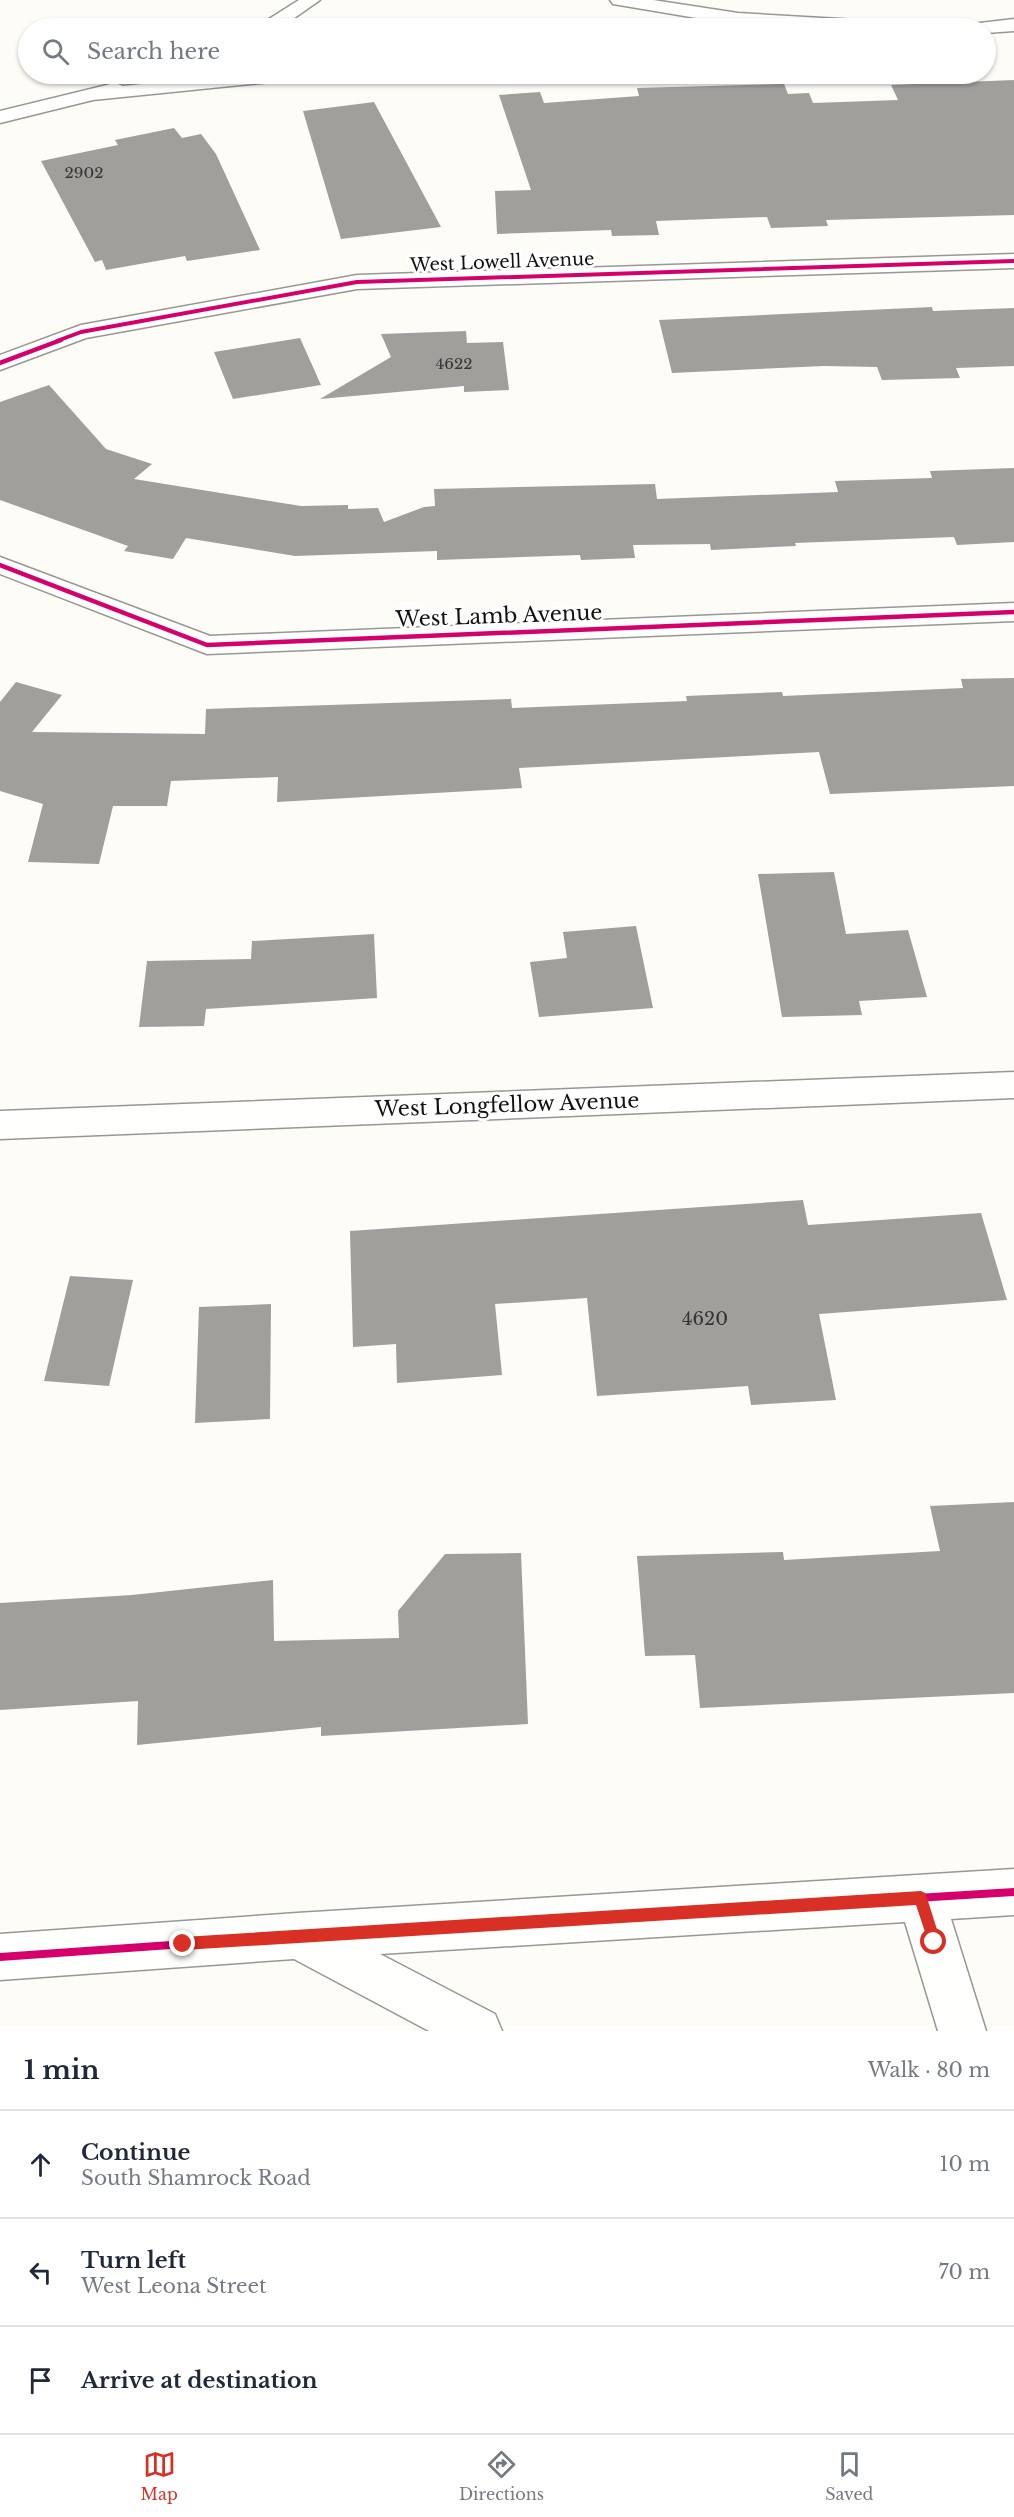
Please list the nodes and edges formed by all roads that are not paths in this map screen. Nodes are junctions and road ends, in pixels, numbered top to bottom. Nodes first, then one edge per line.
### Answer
1 (311, 0) edge
2 (619, 0) edge
3 (283, 18) edge
4 (732, 18) edge
5 (1014, 25) edge
6 (996, 26) edge
7 (131, 84) edge
8 (198, 84) edge
9 (96, 95) junction
10 (0, 117) edge
11 (1014, 261) edge
12 (0, 363) edge
13 (0, 566) edge
14 (1014, 612) edge
15 (1014, 1085) edge
16 (0, 1125) edge
17 (1014, 1892) edge
18 (921, 1898) junction
19 (297, 1935) junction
20 (0, 1957) edge
21 (478, 2031) edge
22 (962, 2031) edge

1 - 3 street
2 - 4 street
5 - 6 street
7 - 9 street
8 - 9 street
9 - 10 street
11 - 12 street, West Lowell Avenue
13 - 14 street, West Lamb Avenue
15 - 16 street, West Longfellow Avenue
17 - 18 street
18 - 19 street
18 - 22 street
19 - 20 street
19 - 21 street

